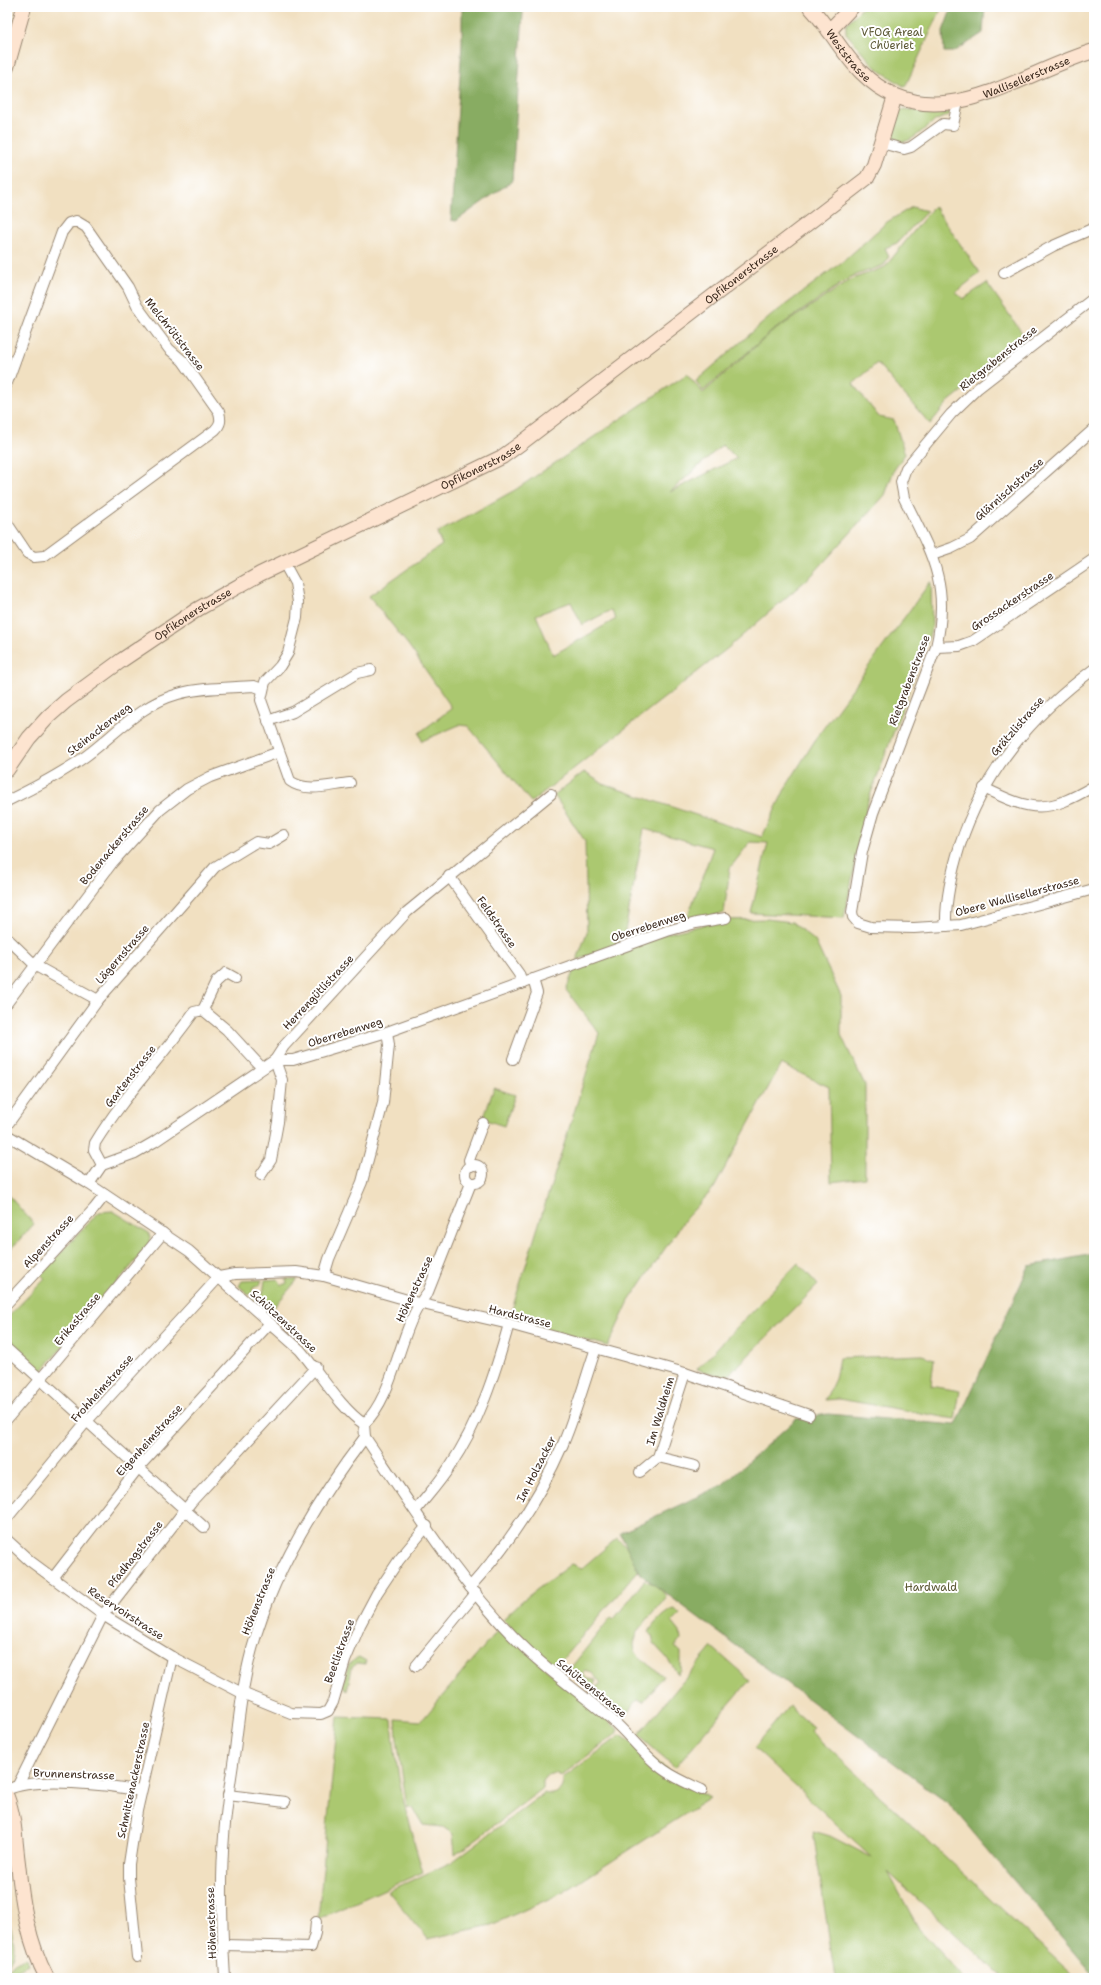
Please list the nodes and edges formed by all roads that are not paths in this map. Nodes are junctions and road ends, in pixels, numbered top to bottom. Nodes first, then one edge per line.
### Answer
1 (24, 7) edge
2 (810, 7) edge
3 (852, 7) edge
4 (829, 31) junction
5 (1094, 51) edge
6 (7, 67) edge
7 (895, 96) junction
8 (958, 102) junction
9 (881, 143) junction
10 (1094, 228) edge
11 (1004, 273) dead end
12 (1094, 298) edge
13 (7, 383) edge
14 (1094, 429) edge
15 (7, 523) edge
16 (932, 555) junction
17 (1094, 559) edge
18 (284, 563) junction
19 (936, 647) junction
20 (1094, 669) edge
21 (371, 670) dead end
22 (262, 689) junction
23 (268, 721) junction
24 (279, 752) junction
25 (7, 770) edge
26 (350, 783) dead end
27 (1094, 786) edge
28 (984, 788) junction
29 (551, 794) dead end
30 (7, 801) edge
31 (284, 835) dead end
32 (449, 876) junction
33 (1094, 889) edge
34 (853, 917) joint
35 (726, 918) dead end
36 (946, 926) junction
37 (7, 938) edge
38 (36, 966) junction
39 (235, 978) dead end
40 (533, 979) junction
41 (522, 984) junction
42 (98, 1000) junction
43 (7, 1004) edge
44 (202, 1010) junction
45 (387, 1032) junction
46 (514, 1059) dead end
47 (275, 1060) junction
48 (262, 1068) junction
49 (483, 1123) dead end
50 (7, 1125) edge
51 (7, 1134) edge
52 (102, 1165) junction
53 (471, 1166) junction
54 (261, 1175) dead end
55 (471, 1183) junction
56 (89, 1184) junction
57 (105, 1195) junction
58 (163, 1234) junction
59 (324, 1276) junction
60 (219, 1277) junction
61 (7, 1303) edge
62 (418, 1304) junction
63 (270, 1323) junction
64 (509, 1324) junction
65 (596, 1348) junction
66 (7, 1349) edge
67 (316, 1367) junction
68 (685, 1373) junction
69 (40, 1380) junction
70 (810, 1415) dead end
71 (7, 1419) edge
72 (86, 1422) junction
73 (364, 1424) junction
74 (365, 1437) junction
75 (658, 1457) junction
76 (695, 1466) dead end
77 (138, 1468) junction
78 (640, 1472) dead end
79 (184, 1510) junction
80 (416, 1510) junction
81 (7, 1518) edge
82 (427, 1526) junction
83 (204, 1527) dead end
84 (7, 1540) edge
85 (53, 1578) junction
86 (473, 1590) junction
87 (103, 1615) junction
88 (172, 1657) junction
89 (416, 1666) dead end
90 (242, 1692) junction
91 (18, 1785) junction
92 (7, 1790) edge
93 (702, 1790) dead end
94 (141, 1791) junction
95 (228, 1795) junction
96 (7, 1797) edge
97 (285, 1802) dead end
98 (316, 1922) dead end
99 (223, 1945) junction
100 (137, 1957) dead end
101 (47, 1978) edge
102 (225, 1978) edge

1 - 6 street
2 - 4 street, Weststrasse
3 - 4 street
4 - 7 street, Weststrasse
5 - 8 street, Wallisellerstrasse
7 - 8 street, Wallisellerstrasse
7 - 9 street, Opfikonerstrasse
8 - 9 street
9 - 18 street, Opfikonerstrasse
10 - 11 street
12 - 16 street, Rietgrabenstrasse
13 - 15 street, Melchrütistrasse
14 - 16 street, Glärnischstrasse
16 - 19 street, Rietgrabenstrasse
17 - 19 street, Grossackerstrasse
18 - 22 street
18 - 25 street, Opfikonerstrasse
19 - 34 street, Rietgrabenstrasse
20 - 28 street, Grätzlistrasse
21 - 23 street
22 - 23 street
22 - 30 street, Steinackerweg
23 - 24 street
24 - 26 street
24 - 38 street, Bodenackerstrasse
27 - 28 street
28 - 36 street, Grätzlistrasse
29 - 32 street, Herrengütlistrasse
31 - 42 street, Lägernstrasse
32 - 41 street, Feldstrasse
32 - 47 street, Herrengütlistrasse
33 - 36 street, Obere Wallisellerstrasse
34 - 36 street, Obere Wallisellerstrasse
35 - 40 street, Oberrebenweg
37 - 38 street
38 - 42 street
38 - 43 street, Bodenackerstrasse
39 - 44 street, Gartenstrasse
40 - 41 street, Oberrebenweg
40 - 46 street
41 - 45 street, Oberrebenweg
42 - 50 street, Lägernstrasse
44 - 48 street
44 - 52 street, Gartenstrasse
45 - 47 street, Oberrebenweg
45 - 59 street
47 - 48 street, Herrengütlistrasse
47 - 54 street
48 - 52 street, Herrengütlistrasse
49 - 53 street, Höhenstrasse
51 - 56 street, Schützenstrasse
52 - 56 street
53 - 55 street, Höhenstrasse
53 - 55 street, Höhenstrasse
55 - 62 street, Höhenstrasse
56 - 57 street, Schützenstrasse
57 - 58 street, Schützenstrasse
57 - 61 street, Alpenstrasse
58 - 60 street, Schützenstrasse
58 - 69 street, Erikastrasse
59 - 60 street, Hardstrasse
59 - 62 street, Hardstrasse
60 - 63 street, Schützenstrasse
60 - 72 street, Frohheimstrasse
62 - 64 street, Hardstrasse
62 - 73 street, Höhenstrasse
63 - 67 street, Schützenstrasse
63 - 77 street, Eigenheimstrasse
64 - 65 street, Hardstrasse
64 - 80 street
65 - 68 street, Hardstrasse
65 - 86 street, Im Holzacker
66 - 69 street
67 - 73 street, Schützenstrasse
67 - 79 street, Pfadhagstrasse
68 - 70 street, Hardstrasse
68 - 75 street, Im Waldheim
69 - 71 street, Erikastrasse
69 - 72 street
72 - 77 street
72 - 81 street, Frohheimstrasse
73 - 74 street
74 - 80 street, Schützenstrasse
74 - 90 street, Höhenstrasse
75 - 76 street, Im Waldheim
75 - 78 street, Im Waldheim
77 - 79 street
77 - 85 street, Eigenheimstrasse
79 - 83 street
79 - 87 street, Pfadhagstrasse
80 - 82 street, Schützenstrasse
82 - 86 street, Schützenstrasse
82 - 90 street, Beetlistrasse
84 - 85 street, Reservoirstrasse
85 - 87 street, Reservoirstrasse
86 - 89 street
86 - 93 street, Schützenstrasse
87 - 88 street, Reservoirstrasse
87 - 91 street, Pfadhagstrasse
88 - 90 street, Reservoirstrasse
88 - 94 street, Schmittenackerstrasse
90 - 95 street, Höhenstrasse
91 - 92 street, Brunnenstrasse
91 - 94 street, Brunnenstrasse
94 - 100 street, Schmittenackerstrasse
95 - 97 street
95 - 99 street, Höhenstrasse
96 - 101 street
98 - 99 street
99 - 102 street, Höhenstrasse

